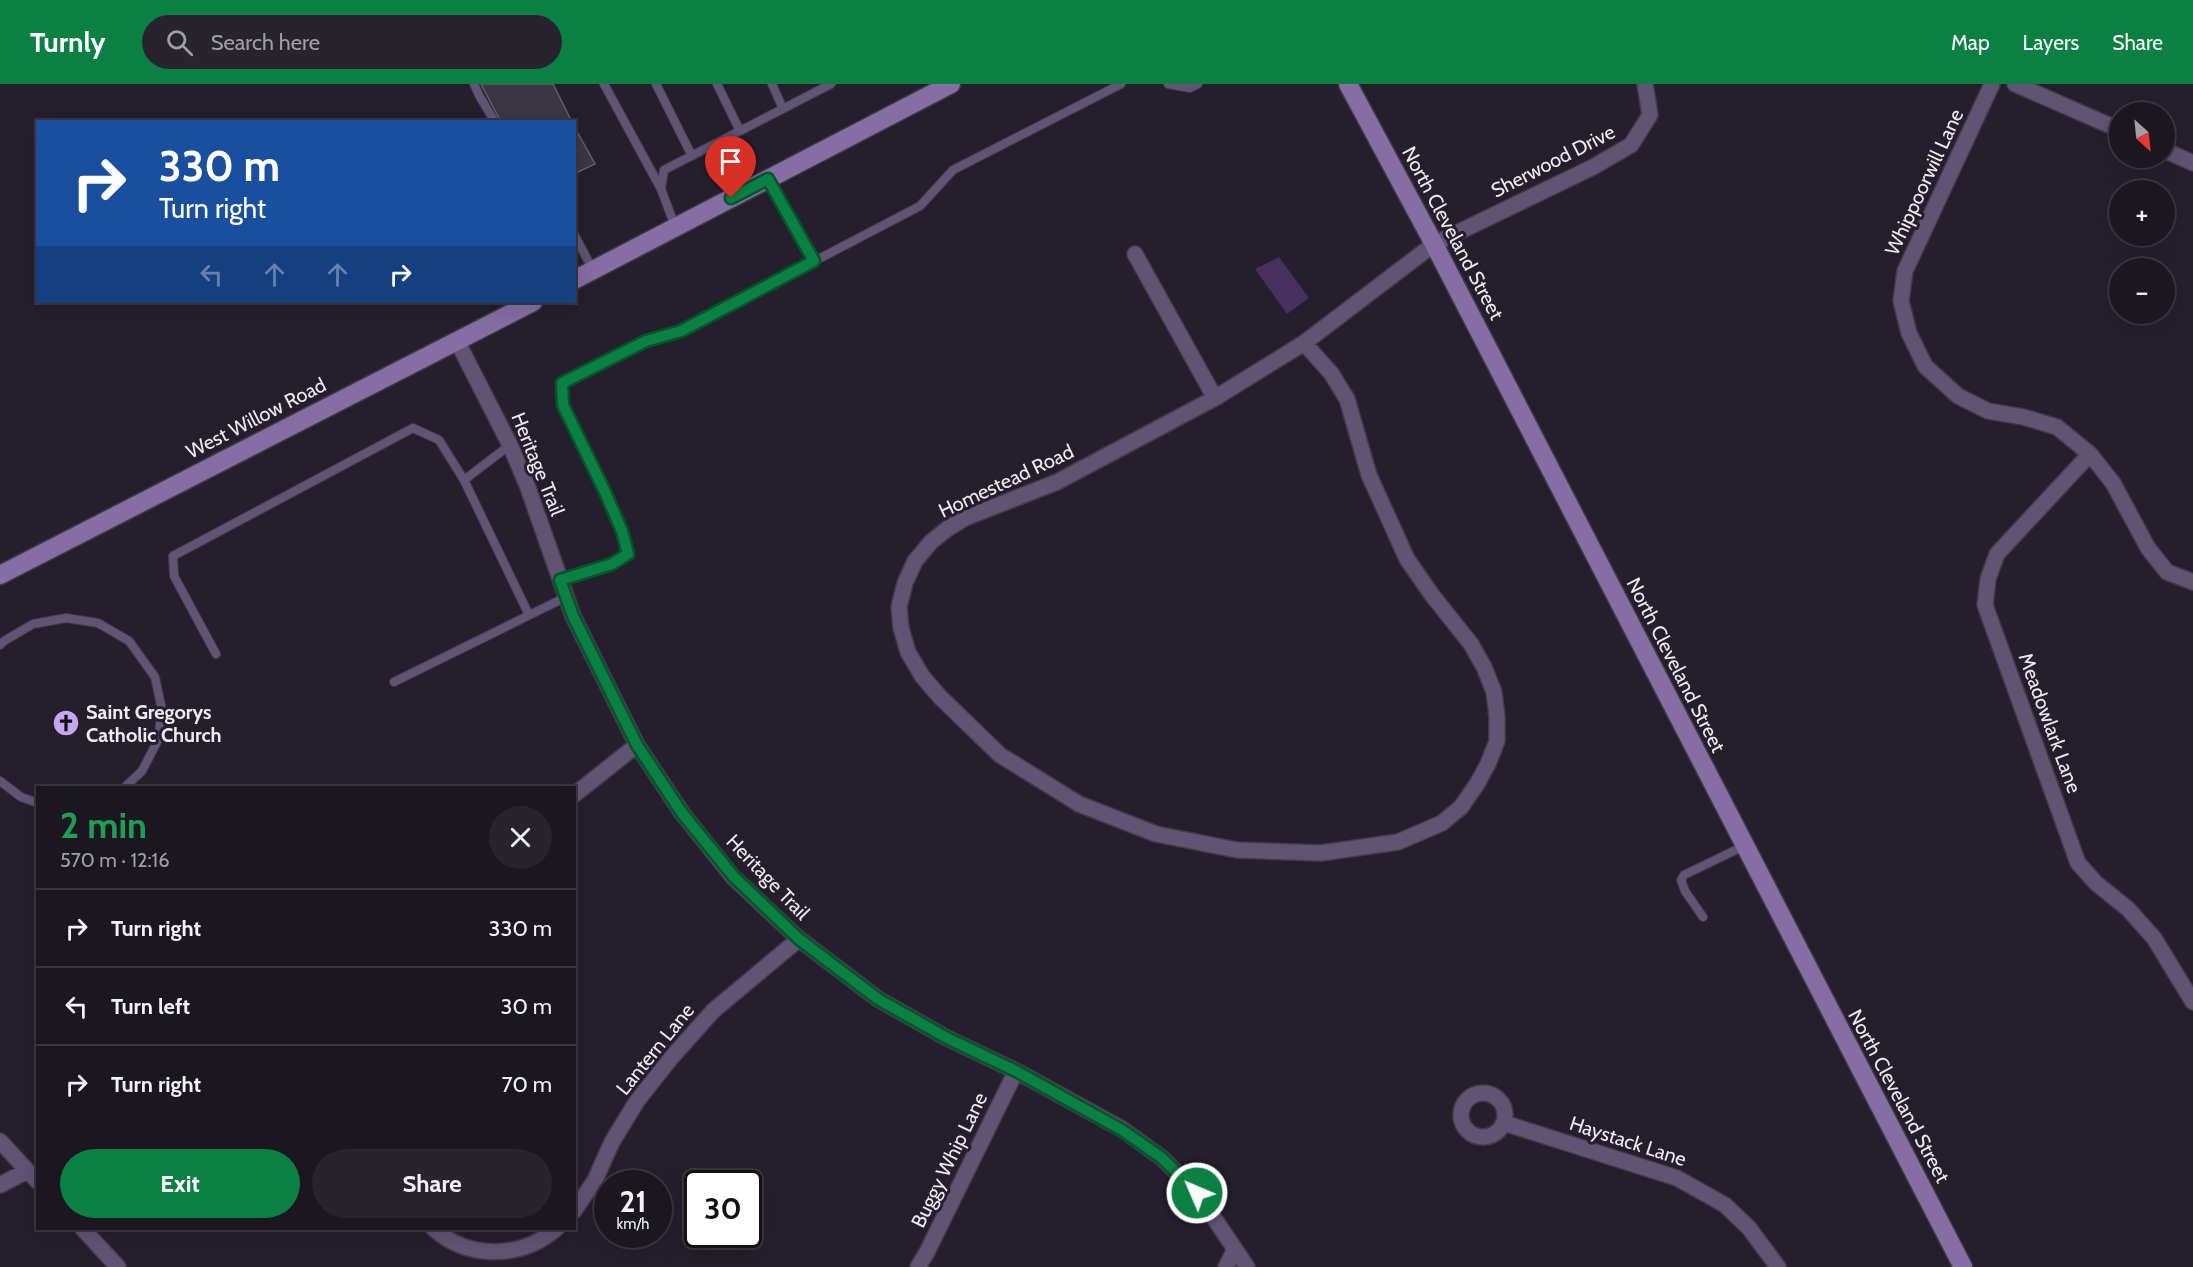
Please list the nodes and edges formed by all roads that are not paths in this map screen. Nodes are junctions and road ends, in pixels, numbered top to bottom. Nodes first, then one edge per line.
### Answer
1 (474, 84) edge
2 (604, 84) edge
3 (656, 84) edge
4 (717, 84) edge
5 (772, 84) edge
6 (831, 84) edge
7 (951, 84) edge
8 (1121, 84) edge
9 (1168, 84) edge
10 (1198, 84) edge
11 (1348, 84) edge
12 (1645, 84) edge
13 (1992, 84) edge
14 (2015, 84) edge
15 (783, 109) junction
16 (494, 120) edge
17 (2109, 125) edge
18 (740, 131) junction
19 (2175, 155) edge
20 (692, 156) junction
21 (2193, 163) edge
22 (768, 179) junction
23 (661, 189) junction
24 (676, 227) junction
25 (576, 238) edge
26 (1434, 244) junction
27 (1135, 254) dead end
28 (814, 261) junction
29 (593, 270) junction
30 (576, 279) edge
31 (531, 303) edge
32 (457, 341) junction
33 (1304, 342) junction
34 (1215, 398) junction
35 (510, 445) junction
36 (2090, 454) junction
37 (464, 480) junction
38 (0, 574) edge
39 (560, 580) junction
40 (2193, 582) edge
41 (566, 597) junction
42 (529, 615) junction
43 (0, 645) edge
44 (216, 654) dead end
45 (393, 682) dead end
46 (637, 745) junction
47 (0, 781) edge
48 (126, 786) edge
49 (576, 793) edge
50 (36, 801) edge
51 (1744, 846) junction
52 (1703, 917) dead end
53 (799, 939) junction
54 (2193, 1002) edge
55 (1016, 1071) junction
56 (1504, 1124) dead end
57 (0, 1141) edge
58 (32, 1176) edge
59 (0, 1185) edge
60 (576, 1208) edge
61 (84, 1230) edge
62 (435, 1230) edge
63 (555, 1230) edge
64 (1235, 1249) junction
65 (118, 1267) edge
66 (918, 1267) edge
67 (1226, 1267) edge
68 (1247, 1267) edge
69 (1778, 1267) edge
70 (1963, 1267) edge

1 - 16 lane
2 - 23 lane
3 - 20 lane
4 - 18 lane
5 - 15 lane
6 - 15 lane
7 - 22 street
8 - 28 lane
9 - 10 lane
11 - 26 street, North Cleveland Street
12 - 26 street, Sherwood Drive
13 - 36 street, Whippoorwill Lane
14 - 17 street
15 - 18 lane
18 - 20 lane
19 - 21 street
20 - 23 lane
22 - 24 street
22 - 28 lane
23 - 24 lane
24 - 29 street
25 - 29 lane
26 - 33 street, Homestead Road
26 - 51 street, North Cleveland Street
27 - 34 street
28 - 39 lane
29 - 30 street
31 - 32 street, West Willow Road
32 - 35 street, Heritage Trail
32 - 38 street, West Willow Road
33 - 34 street, Homestead Road
33 - 34 street, Homestead Road
35 - 37 lane
35 - 39 street, Heritage Trail
36 - 40 street, Whippoorwill Lane
36 - 54 street, Meadowlark Lane
37 - 42 lane
37 - 44 lane
39 - 41 street, Heritage Trail
41 - 42 lane
41 - 46 street, Heritage Trail
42 - 45 lane
43 - 48 lane
46 - 49 street
46 - 53 street, Heritage Trail
47 - 50 lane
51 - 52 lane
51 - 70 street, North Cleveland Street
53 - 55 street, Heritage Trail
53 - 60 street, Lantern Lane
55 - 64 street, Heritage Trail
55 - 66 street, Buggy Whip Lane
56 - 69 street, Haystack Lane
57 - 58 street
58 - 59 street
61 - 65 street
62 - 63 street
64 - 67 street
64 - 68 street, Heritage Trail

